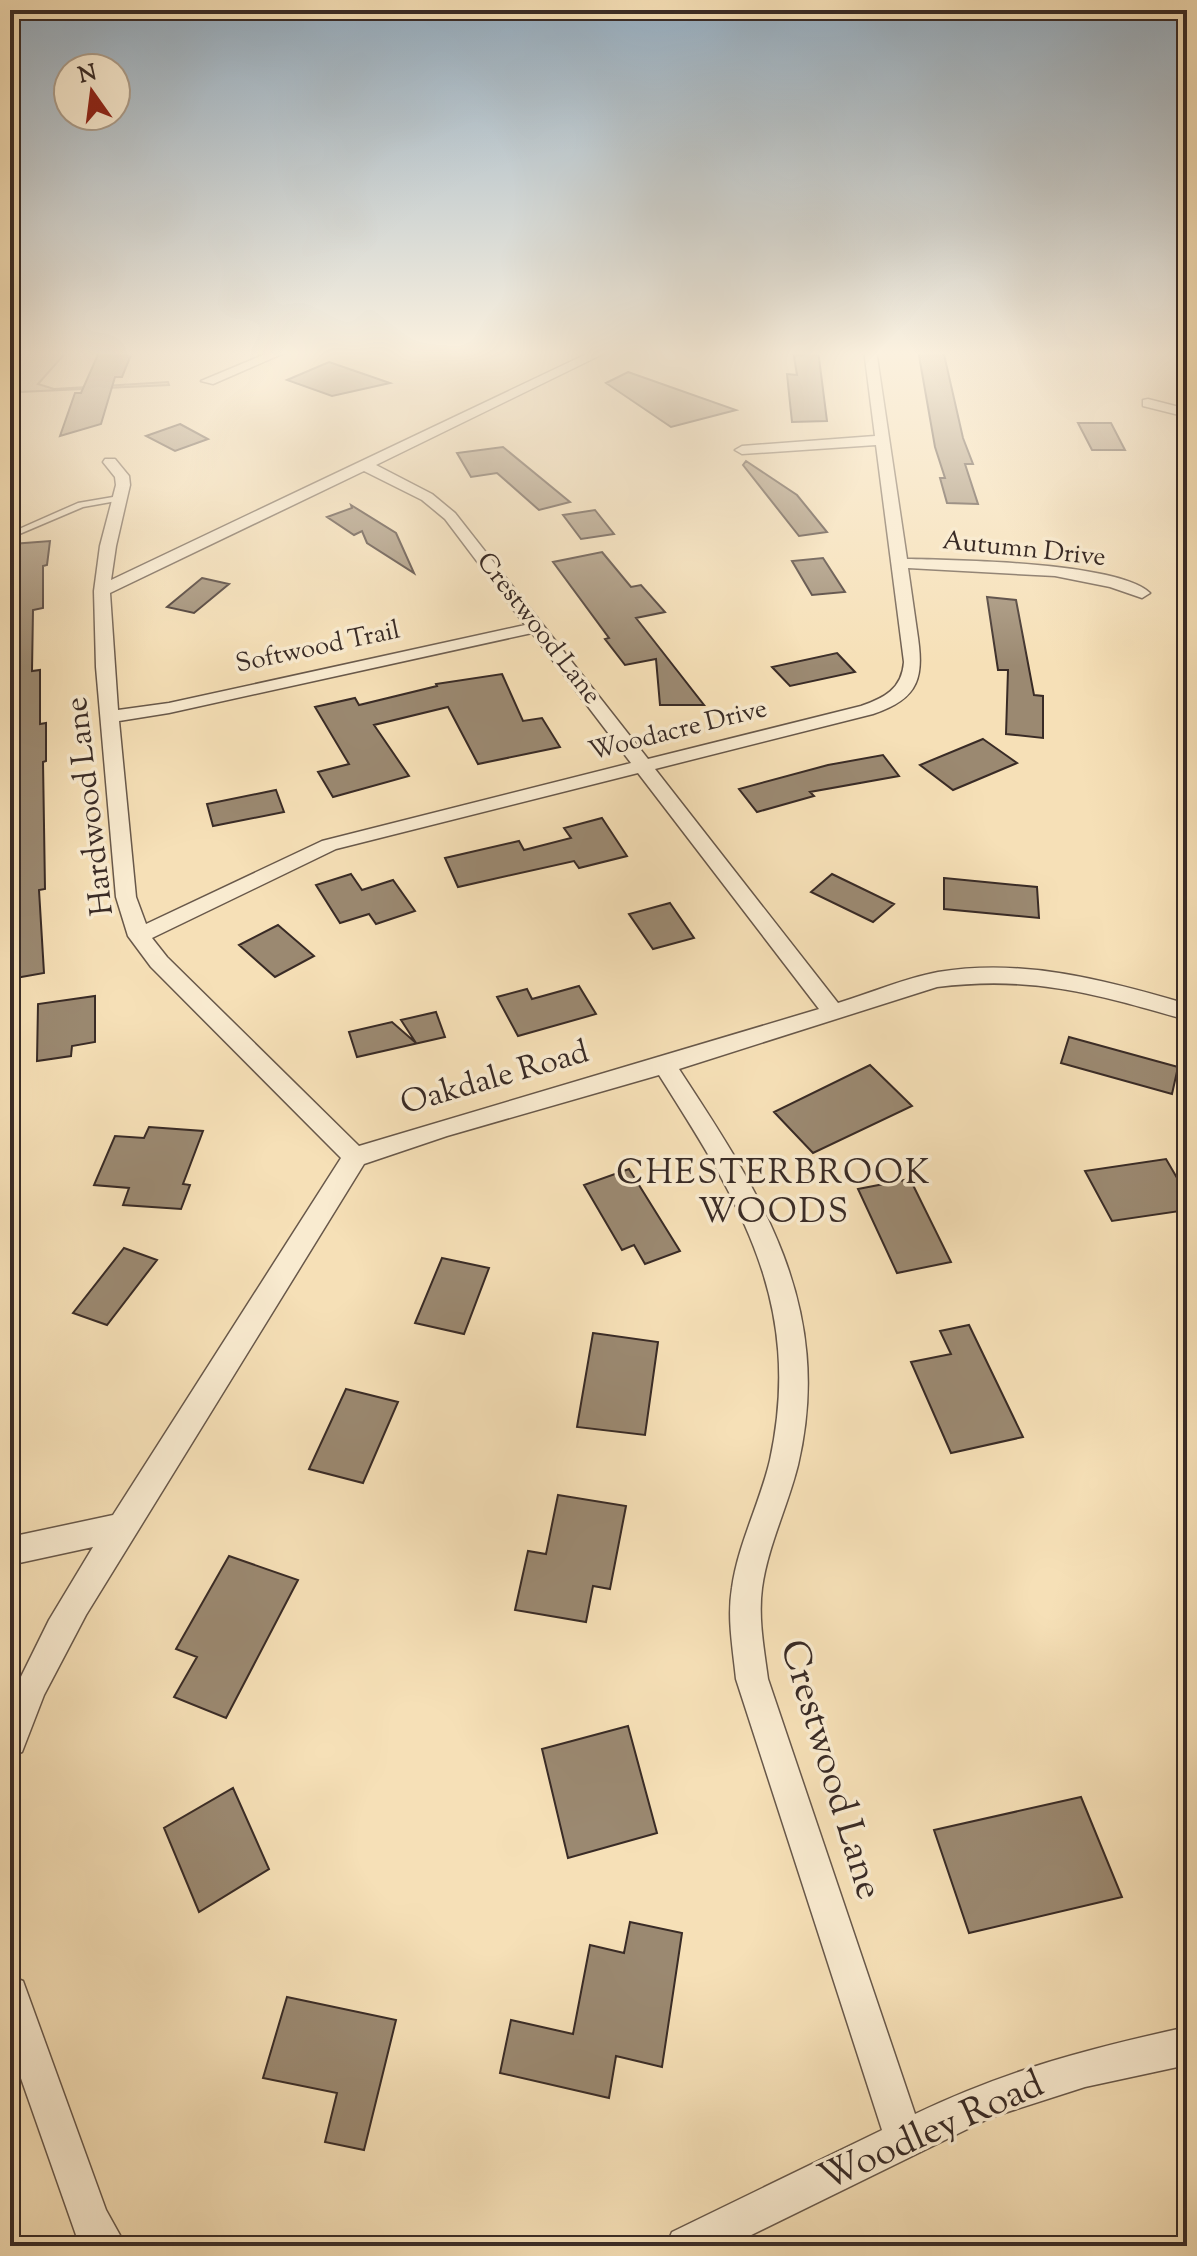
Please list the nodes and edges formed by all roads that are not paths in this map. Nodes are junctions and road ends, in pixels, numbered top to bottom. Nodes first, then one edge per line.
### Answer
1 (384, 455) edge
2 (884, 455) edge
3 (110, 462) dead end
4 (364, 465) junction
5 (119, 498) junction
6 (10, 536) edge
7 (899, 563) junction
8 (102, 591) junction
9 (1142, 593) dead end
10 (537, 627) junction
11 (110, 717) junction
12 (645, 766) junction
13 (139, 936) junction
14 (833, 1012) junction
15 (1187, 1012) edge
16 (665, 1065) junction
17 (355, 1157) junction
18 (122, 1527) junction
19 (10, 1551) edge
20 (10, 1740) edge
21 (10, 1994) edge
22 (1187, 2046) edge
23 (904, 2140) junction
24 (106, 2246) edge
25 (686, 2246) edge

1 - 4 street
2 - 7 street, Woodacre Drive
3 - 5 street, Hardwood Lane
4 - 8 street
4 - 10 street, Crestwood Lane
5 - 6 lane
5 - 8 street, Hardwood Lane
7 - 9 street, Autumn Drive
7 - 12 street, Woodacre Drive
8 - 11 street, Hardwood Lane
10 - 11 street, Softwood Trail
10 - 12 street, Crestwood Lane
11 - 13 street, Hardwood Lane
12 - 13 street, Woodacre Drive
12 - 14 street, Crestwood Lane
13 - 17 street, Hardwood Lane
14 - 15 street, Oakdale Road
14 - 16 street, Oakdale Road
16 - 17 street, Oakdale Road
16 - 23 street, Crestwood Lane
17 - 18 street
18 - 19 street
18 - 20 street
21 - 24 street
22 - 23 street, Woodley Road
23 - 25 street, Woodley Road

